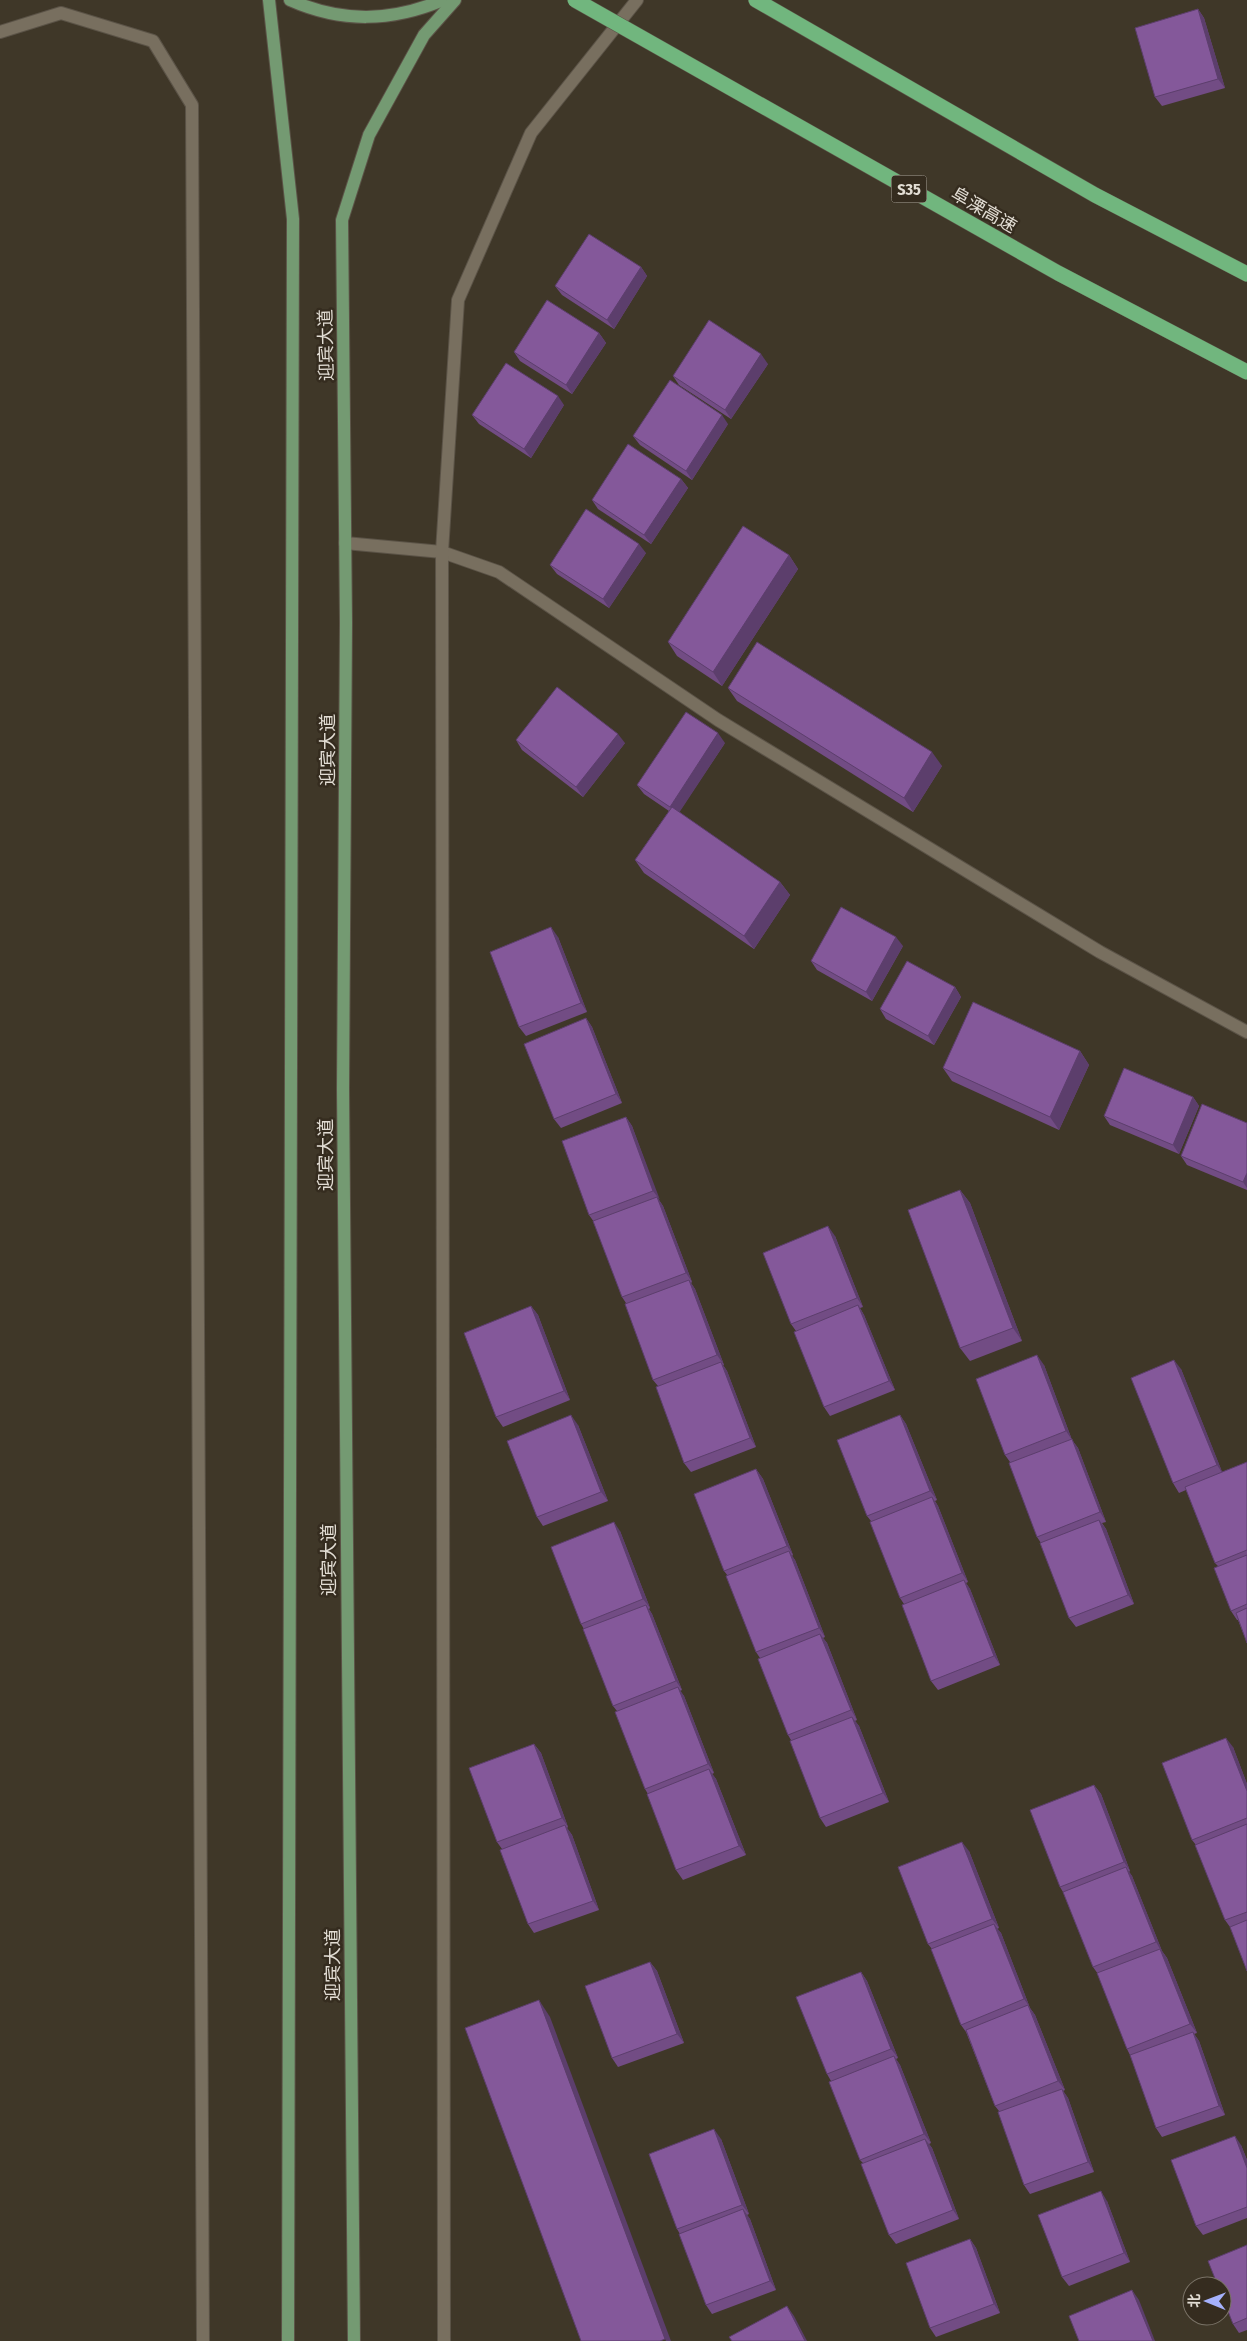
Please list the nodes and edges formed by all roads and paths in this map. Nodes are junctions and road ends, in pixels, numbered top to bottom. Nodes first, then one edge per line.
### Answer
1 (269, 0) edge
2 (290, 0) edge
3 (443, 0) edge
4 (455, 0) edge
5 (575, 0) edge
6 (637, 0) edge
7 (756, 0) edge
8 (0, 32) edge
9 (1247, 274) edge
10 (1247, 372) edge
11 (345, 542) junction
12 (442, 552) junction
13 (1247, 1032) edge
14 (203, 2341) edge
15 (288, 2341) edge
16 (354, 2341) edge
17 (444, 2341) edge

1 - 15 main road, 迎宾大道
2 - 3 main road
4 - 11 main road, 迎宾大道
5 - 10 highway, 阜溧高速 / S35, bridge
6 - 12 street
7 - 9 highway
8 - 14 street
11 - 12 street
11 - 16 main road, 迎宾大道
12 - 13 street
12 - 17 street

